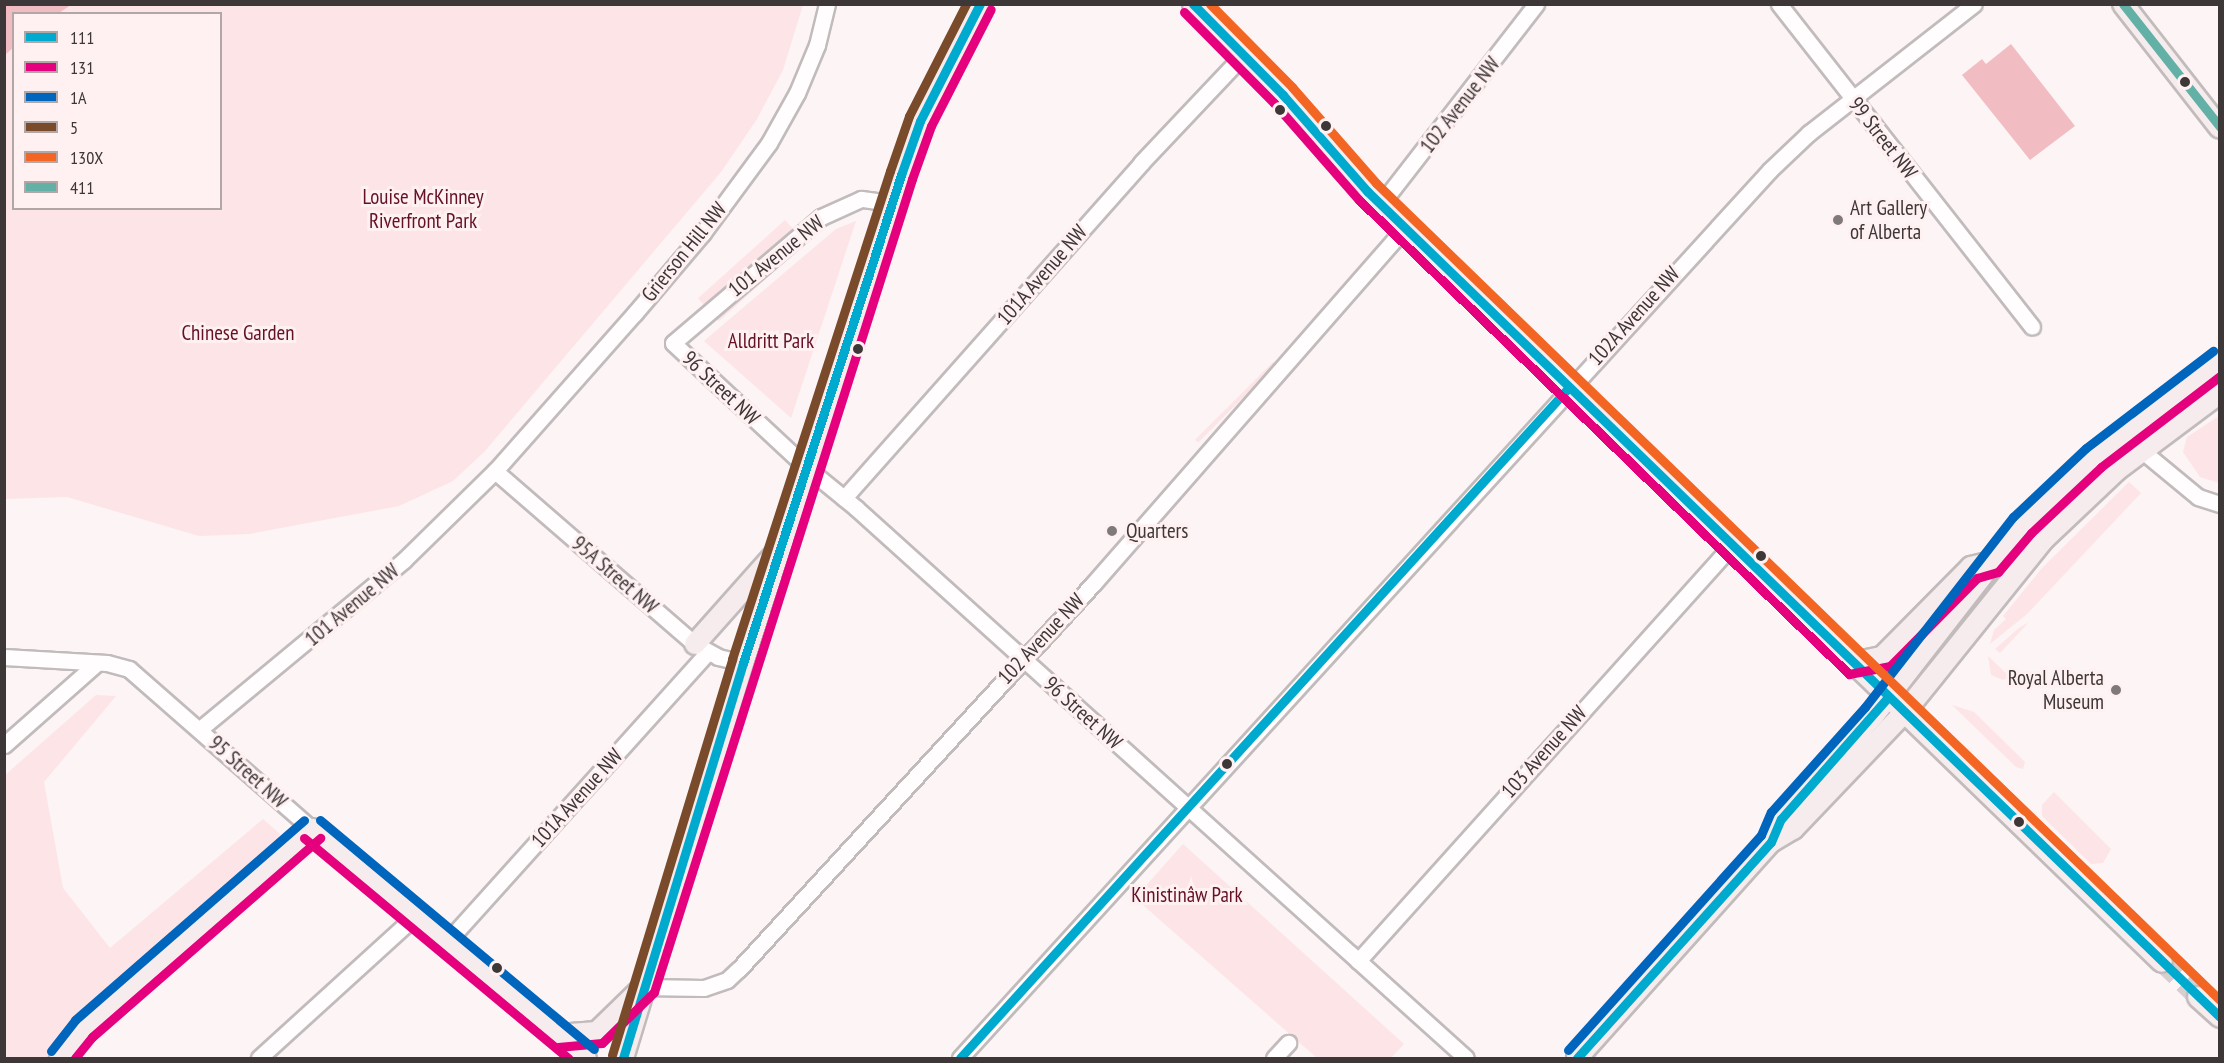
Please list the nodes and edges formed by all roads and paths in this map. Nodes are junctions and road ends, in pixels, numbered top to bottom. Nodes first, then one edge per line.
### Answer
1 (827, 4) edge
2 (980, 4) edge
3 (1193, 4) edge
4 (1536, 4) edge
5 (1779, 4) edge
6 (1974, 4) edge
7 (2123, 4) edge
8 (1243, 55) junction
9 (1852, 99) junction
10 (2220, 128) edge
11 (891, 202) junction
12 (1381, 204) junction
13 (1405, 228) junction
14 (2032, 327) dead end
15 (673, 344) joint
16 (2220, 361) edge
17 (1569, 387) junction
18 (2220, 393) edge
19 (2123, 435) junction
20 (2143, 450) junction
21 (807, 468) junction
22 (495, 471) junction
23 (844, 498) junction
24 (2220, 504) edge
25 (782, 544) junction
26 (1732, 544) junction
27 (1990, 562) junction
28 (701, 648) junction
29 (4, 657) edge
30 (1023, 659) junction
31 (743, 663) junction
32 (1853, 663) junction
33 (96, 664) junction
34 (1888, 697) junction
35 (1904, 713) junction
36 (200, 729) junction
37 (4, 745) edge
38 (1187, 808) junction
39 (312, 829) junction
40 (1772, 843) junction
41 (415, 916) junction
42 (446, 943) junction
43 (1358, 961) junction
44 (2162, 962) tunnel mouth
45 (643, 987) junction
46 (2198, 997) tunnel mouth
47 (2220, 1017) edge
48 (557, 1035) junction
49 (1288, 1043) dead end
50 (60, 1059) edge
51 (259, 1059) edge
52 (585, 1059) edge
53 (623, 1059) edge
54 (960, 1059) edge
55 (1274, 1059) edge
56 (1466, 1059) edge
57 (1577, 1059) edge

1 - 22 street, Grierson Hill NW
2 - 11 main road
3 - 8 main road
4 - 12 street, 102 Avenue NW
5 - 9 street, 99 Street NW
6 - 9 street, 102A Avenue NW
7 - 10 main road
8 - 12 main road
8 - 23 street, 101A Avenue NW
9 - 14 street, 99 Street NW
9 - 17 street, 102A Avenue NW
11 - 15 street, 101 Avenue NW
11 - 21 main road
12 - 13 main road
13 - 17 main road
13 - 30 street, 102 Avenue NW
15 - 21 street, 96 Street NW
16 - 19 main road
17 - 26 main road
17 - 38 street, 102A Avenue NW
18 - 20 main road
19 - 20 street
19 - 27 main road
20 - 24 street
20 - 35 main road
21 - 23 street, 96 Street NW
21 - 25 main road
22 - 28 street, 95A Street NW
22 - 36 street, 101 Avenue NW
23 - 30 street, 96 Street NW
25 - 28 main road
25 - 31 main road
26 - 32 main road
26 - 43 street, 103 Avenue NW
27 - 32 main road
27 - 34 main road
28 - 31 street, 95A Street NW
28 - 42 street, 101A Avenue NW
29 - 33 street, 95 Street NW
30 - 38 street, 96 Street NW
30 - 45 street, 102 Avenue NW
31 - 45 main road
32 - 34 main road
33 - 36 street, 95 Street NW
33 - 37 street
34 - 35 main road
34 - 40 main road
35 - 40 main road
35 - 44 main road
36 - 39 street, 95 Street NW
38 - 43 street, 96 Street NW
38 - 54 street, 102A Avenue NW
39 - 41 main road, 95 Street NW
39 - 50 main road
40 - 57 main road
41 - 42 main road, 95 Street NW
41 - 51 street
42 - 48 main road, 95 Street NW
43 - 56 street, 96 Street NW
45 - 48 main road
45 - 53 main road
46 - 47 main road
48 - 52 main road, 95 Street NW
49 - 55 street

